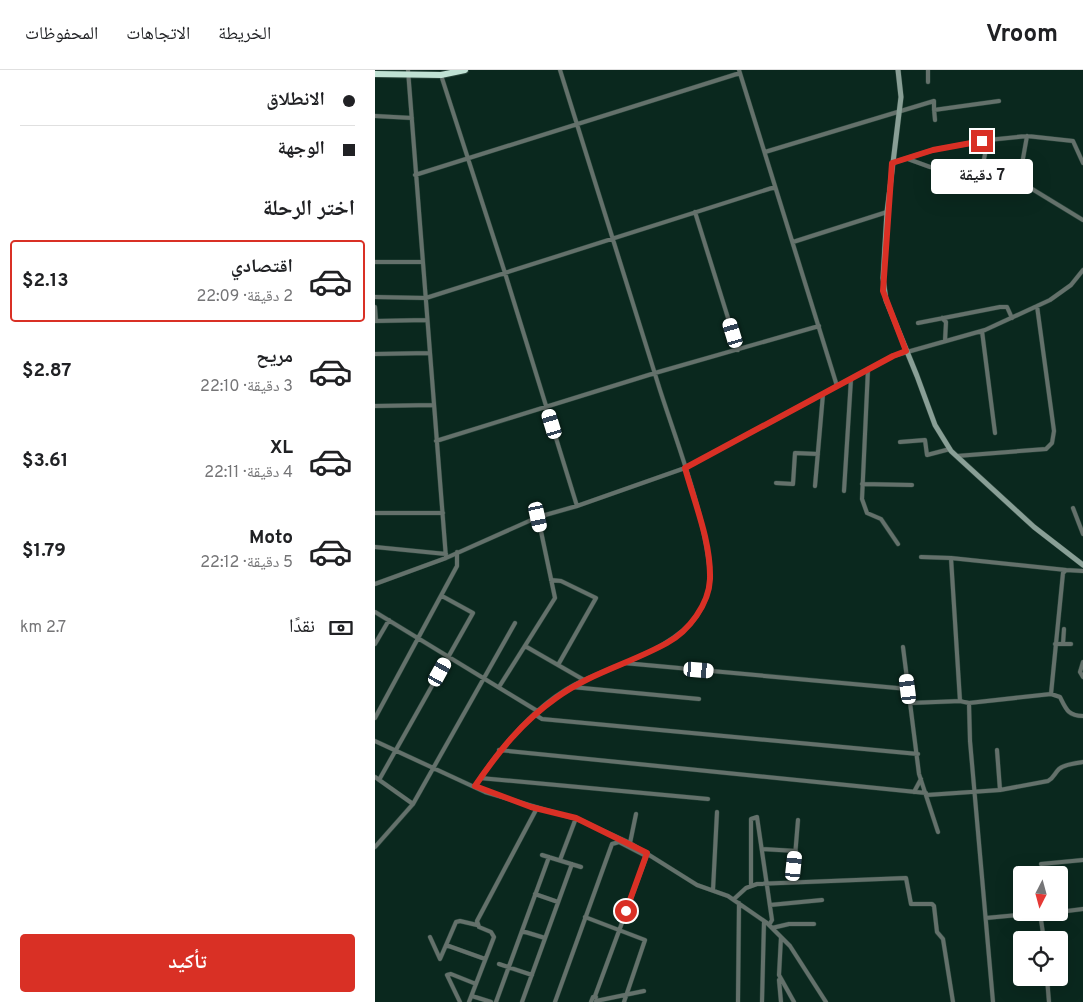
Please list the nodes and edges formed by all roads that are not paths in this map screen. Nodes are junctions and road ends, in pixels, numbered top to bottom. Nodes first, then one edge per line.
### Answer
1 (465, 70) edge
2 (560, 70) edge
3 (898, 70) edge
4 (928, 70) edge
5 (451, 71) edge
6 (739, 71) edge
7 (407, 72) edge
8 (375, 74) edge
9 (441, 75) junction
10 (928, 82) dead end
11 (999, 101) dead end
12 (934, 109) junction
13 (899, 110) junction
14 (375, 116) edge
15 (411, 118) junction
16 (935, 120) dead end
17 (577, 125) junction
18 (1027, 136) junction
19 (982, 141) junction
20 (765, 152) junction
21 (468, 159) junction
22 (908, 159) junction
23 (892, 163) junction
24 (1083, 163) edge
25 (415, 175) junction
26 (981, 175) junction
27 (1019, 181) junction
28 (775, 187) junction
29 (695, 212) junction
30 (887, 212) junction
31 (1083, 220) edge
32 (613, 238) junction
33 (793, 242) junction
34 (375, 262) edge
35 (423, 262) junction
36 (1083, 270) edge
37 (505, 273) junction
38 (375, 297) edge
39 (425, 298) junction
40 (1037, 306) junction
41 (375, 307) edge
42 (943, 318) junction
43 (1012, 318) junction
44 (427, 320) junction
45 (375, 321) edge
46 (918, 323) dead end
47 (819, 326) junction
48 (982, 331) junction
49 (945, 340) junction
50 (738, 350) junction
51 (906, 351) junction
52 (430, 353) junction
53 (375, 354) edge
54 (868, 370) junction
55 (655, 373) junction
56 (851, 379) junction
57 (837, 386) junction
58 (823, 394) junction
59 (433, 405) junction
60 (375, 406) edge
61 (547, 408) junction
62 (995, 433) dead end
63 (436, 441) junction
64 (900, 442) dead end
65 (950, 449) junction
66 (818, 454) junction
67 (957, 456) junction
68 (685, 468) junction
69 (776, 483) dead end
70 (862, 484) junction
71 (912, 485) dead end
72 (815, 486) dead end
73 (844, 491) dead end
74 (577, 506) junction
75 (1073, 508) dead end
76 (375, 513) edge
77 (443, 513) junction
78 (538, 517) junction
79 (1083, 534) edge
80 (898, 544) dead end
81 (375, 547) edge
82 (457, 552) junction
83 (446, 556) junction
84 (921, 558) dead end
85 (951, 558) junction
86 (1083, 564) edge
87 (1065, 570) junction
88 (1083, 571) edge
89 (551, 580) junction
90 (375, 584) edge
91 (441, 596) junction
92 (375, 612) edge
93 (389, 620) junction
94 (515, 623) dead end
95 (1064, 629) dead end
96 (419, 639) junction
97 (375, 644) edge
98 (1055, 644) junction
99 (1063, 644) junction
100 (1071, 644) dead end
101 (525, 646) junction
102 (903, 648) dead end
103 (449, 657) junction
104 (623, 662) junction
105 (1083, 662) edge
106 (558, 665) junction
107 (1083, 676) edge
108 (484, 678) junction
109 (584, 680) junction
110 (499, 687) junction
111 (572, 687) junction
112 (908, 689) junction
113 (1051, 694) junction
114 (699, 699) dead end
115 (962, 701) junction
116 (911, 703) junction
117 (969, 703) junction
118 (537, 713) junction
119 (1083, 716) edge
120 (375, 718) edge
121 (375, 741) edge
122 (396, 750) junction
123 (499, 750) junction
124 (997, 750) dead end
125 (918, 754) junction
126 (1083, 762) edge
127 (434, 768) junction
128 (377, 778) edge
129 (480, 778) junction
130 (921, 779) junction
131 (475, 786) junction
132 (1000, 790) junction
133 (914, 792) junction
134 (975, 792) junction
135 (926, 794) junction
136 (707, 799) dead end
137 (413, 804) junction
138 (537, 808) junction
139 (717, 812) dead end
140 (636, 814) dead end
141 (576, 818) junction
142 (798, 820) dead end
143 (938, 832) dead end
144 (630, 843) junction
145 (375, 847) edge
146 (762, 849) junction
147 (795, 851) junction
148 (542, 855) dead end
149 (647, 855) junction
150 (549, 857) junction
151 (560, 860) junction
152 (1083, 860) edge
153 (571, 864) junction
154 (1041, 864) dead end
155 (581, 867) dead end
156 (793, 881) junction
157 (766, 883) junction
158 (751, 886) junction
159 (713, 890) junction
160 (535, 894) junction
161 (734, 899) junction
162 (822, 900) dead end
163 (558, 902) junction
164 (739, 903) junction
165 (770, 905) junction
166 (1083, 910) edge
167 (1068, 911) edge
168 (1013, 916) edge
169 (585, 917) junction
170 (986, 918) junction
171 (764, 921) junction
172 (814, 924) dead end
173 (477, 925) junction
174 (770, 926) junction
175 (619, 930) junction
176 (522, 931) junction
177 (431, 937) dead end
178 (781, 937) junction
179 (545, 938) junction
180 (447, 945) junction
181 (485, 959) junction
182 (499, 964) dead end
183 (509, 967) junction
184 (532, 975) junction
185 (779, 975) junction
186 (476, 984) junction
187 (1048, 986) edge
188 (644, 991) dead end
189 (626, 995) junction
190 (472, 996) junction
191 (596, 1000) edge
192 (460, 1002) edge
193 (469, 1002) edge
194 (491, 1002) edge
195 (496, 1002) edge
196 (522, 1002) edge
197 (555, 1002) edge
198 (591, 1002) edge
199 (624, 1002) edge
200 (738, 1002) edge
201 (762, 1002) edge
202 (781, 1002) edge
203 (794, 1002) edge
204 (826, 1002) edge
205 (953, 1002) edge
206 (993, 1002) edge
207 (1049, 1002) edge

1 - 5 highway
2 - 17 street
3 - 13 street
4 - 10 street
5 - 9 highway
6 - 17 street
6 - 20 street
7 - 8 highway
7 - 9 highway
7 - 15 street
9 - 21 street
11 - 12 street
12 - 13 street
12 - 16 street
13 - 20 street
13 - 23 street
14 - 15 street
15 - 25 street
17 - 21 street
17 - 32 street
18 - 19 street
18 - 24 street
18 - 27 street
19 - 22 street
19 - 26 street
20 - 28 street
21 - 25 street
21 - 37 street
22 - 23 street
22 - 26 street
23 - 30 street
25 - 35 street
26 - 27 street
27 - 31 street
28 - 29 street
28 - 33 street
29 - 32 street
29 - 50 street
30 - 33 street
30 - 51 street
32 - 37 street
32 - 55 street
33 - 47 street
34 - 35 street
35 - 39 street
36 - 40 street
37 - 39 street
37 - 61 street
38 - 39 street
39 - 44 street
40 - 43 street
40 - 67 street
41 - 45 street
42 - 43 street
42 - 46 street
42 - 49 street
43 - 48 street
44 - 45 street
44 - 52 street
47 - 50 street
47 - 57 street
48 - 49 street
48 - 62 street
49 - 51 street
50 - 55 street
51 - 54 street
51 - 65 street
52 - 53 street
52 - 59 street
54 - 56 street
54 - 70 street
55 - 61 street
55 - 68 street
56 - 57 street
56 - 73 street
57 - 58 street
58 - 66 street
58 - 68 street
59 - 60 street
59 - 63 street
61 - 63 street
61 - 74 street
63 - 77 street
64 - 65 street
65 - 67 street
66 - 69 street
66 - 72 street
67 - 86 street
68 - 74 street
68 - 104 street
70 - 71 street
70 - 80 street
74 - 78 street
75 - 79 street
76 - 77 street
77 - 83 street
78 - 82 street
78 - 89 street
81 - 83 street
82 - 83 street
82 - 91 street
83 - 90 street
84 - 85 street
85 - 87 street
85 - 115 street
87 - 88 street
87 - 98 street
89 - 101 street
89 - 106 street
91 - 96 street
91 - 103 street
92 - 93 street
93 - 96 street
93 - 97 street
94 - 108 street
95 - 99 street
96 - 103 street
96 - 120 street
98 - 99 street
98 - 113 street
99 - 100 street
101 - 106 street
101 - 110 street
102 - 112 street
103 - 108 street
103 - 122 street
104 - 109 street
104 - 112 street
105 - 107 street
106 - 109 street
108 - 110 street
108 - 127 street
109 - 111 street
110 - 118 street
111 - 114 street
111 - 118 street
112 - 116 street
113 - 117 street
113 - 119 street
115 - 116 street
115 - 117 street
116 - 125 street
117 - 134 street
118 - 123 street
118 - 125 street
121 - 122 street
122 - 127 street
122 - 128 street
123 - 129 street
123 - 133 street
124 - 132 street
125 - 130 street
126 - 132 street
127 - 131 street
127 - 137 street
128 - 137 street
129 - 131 street
129 - 136 street
130 - 133 street
130 - 135 street
131 - 138 street
132 - 134 street
133 - 135 street
134 - 135 street
134 - 170 street
135 - 143 street
137 - 145 street
138 - 141 street
138 - 173 street
139 - 159 street
140 - 144 street
141 - 144 street
141 - 151 street
142 - 147 street
144 - 149 street
146 - 147 street
146 - 157 street
146 - 158 street
147 - 156 street
148 - 150 street
149 - 159 street
149 - 169 street
149 - 175 street
150 - 151 street
150 - 160 street
151 - 153 street
152 - 154 street
153 - 155 street
153 - 163 street
156 - 157 street
156 - 205 street
157 - 158 street
157 - 165 street
158 - 161 street
159 - 161 street
160 - 163 street
160 - 176 street
161 - 164 street
162 - 165 street
163 - 179 street
164 - 171 street
164 - 200 street
165 - 174 street
166 - 167 street
168 - 170 street
169 - 175 street
169 - 197 street
170 - 206 street
171 - 174 street
171 - 201 street
172 - 174 street
173 - 180 street
173 - 181 street
174 - 178 street
175 - 189 street
175 - 191 street
176 - 179 street
176 - 183 street
177 - 180 street
178 - 185 street
178 - 204 street
179 - 184 street
180 - 181 street
181 - 186 street
182 - 183 street
183 - 184 street
183 - 195 street
184 - 196 street
185 - 202 street
185 - 203 street
186 - 190 street
186 - 192 street
187 - 207 street
188 - 189 street
189 - 191 street
189 - 199 street
190 - 193 street
190 - 194 street
191 - 198 street

